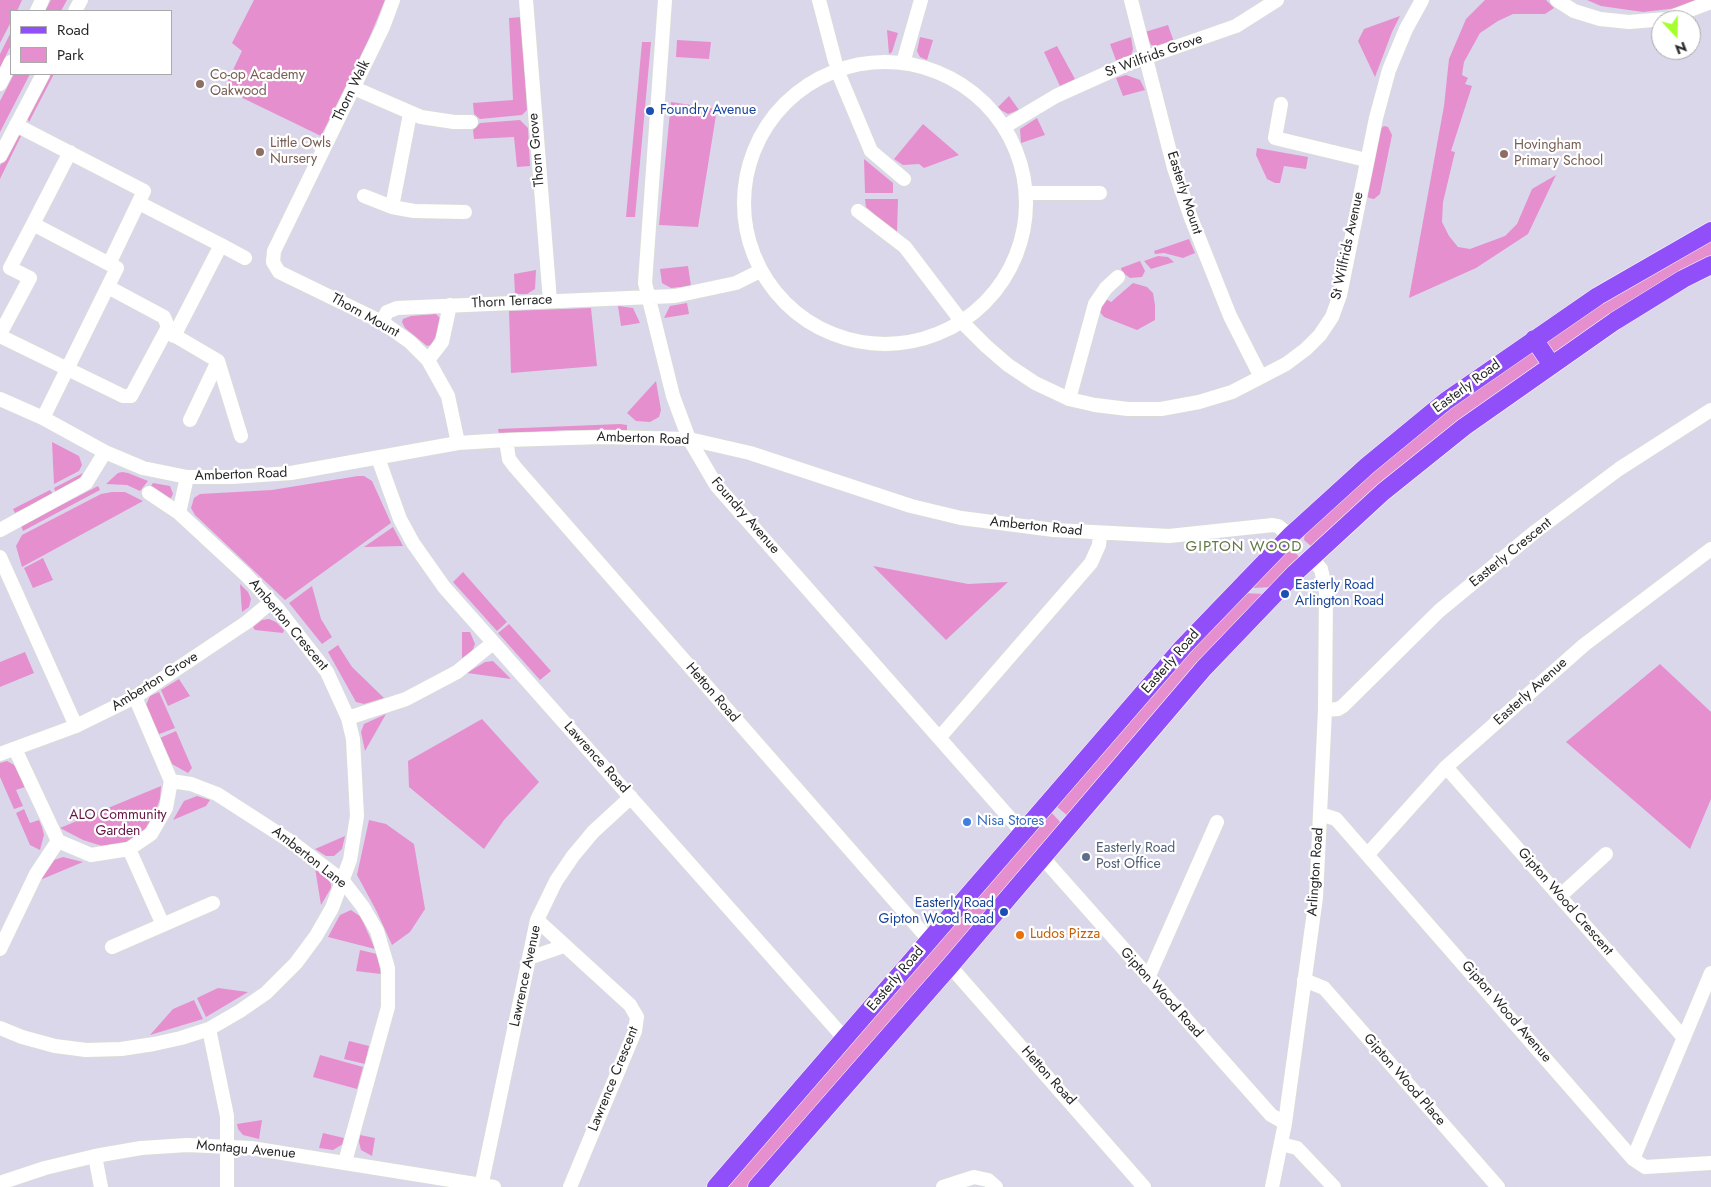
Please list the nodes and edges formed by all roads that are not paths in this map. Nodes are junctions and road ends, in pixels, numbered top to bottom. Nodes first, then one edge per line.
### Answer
1 (393, 0) edge
2 (526, 0) edge
3 (666, 0) edge
4 (819, 0) edge
5 (921, 0) edge
6 (1131, 0) edge
7 (1277, 0) edge
8 (1422, 0) edge
9 (1557, 0) edge
10 (1708, 4) edge
11 (1144, 59) junction
12 (903, 63) junction
13 (10, 64) edge
14 (836, 65) junction
15 (42, 75) edge
16 (0, 84) edge
17 (354, 88) junction
18 (1280, 104) dead end
19 (410, 114) junction
20 (471, 122) dead end
21 (16, 125) junction
22 (1004, 127) junction
23 (70, 152) junction
24 (0, 156) edge
25 (1366, 160) junction
26 (904, 179) dead end
27 (1026, 193) junction
28 (1100, 193) dead end
29 (364, 196) dead end
30 (139, 203) junction
31 (392, 207) junction
32 (858, 211) dead end
33 (465, 212) dead end
34 (33, 224) junction
35 (1711, 231) edge
36 (221, 245) junction
37 (245, 258) dead end
38 (273, 262) joint
39 (1711, 265) edge
40 (113, 266) junction
41 (760, 271) junction
42 (1118, 277) dead end
43 (108, 287) junction
44 (649, 297) junction
45 (550, 301) junction
46 (450, 305) junction
47 (382, 322) junction
48 (962, 322) junction
49 (170, 333) junction
50 (0, 335) edge
51 (1534, 339) junction
52 (428, 360) junction
53 (218, 361) junction
54 (1551, 364) junction
55 (68, 368) junction
56 (1261, 377) junction
57 (0, 399) edge
58 (1069, 399) junction
59 (1711, 410) edge
60 (43, 418) junction
61 (190, 420) dead end
62 (241, 436) dead end
63 (689, 439) junction
64 (506, 440) junction
65 (458, 443) junction
66 (105, 452) junction
67 (378, 458) junction
68 (187, 477) junction
69 (149, 492) dead end
70 (179, 513) junction
71 (0, 530) edge
72 (1100, 534) junction
73 (1290, 536) junction
74 (1711, 549) edge
75 (0, 557) edge
76 (1312, 559) junction
77 (271, 602) junction
78 (493, 643) junction
79 (135, 698) junction
80 (1325, 710) junction
81 (348, 718) junction
82 (76, 726) junction
83 (940, 737) junction
84 (15, 750) junction
85 (0, 754) edge
86 (1446, 767) junction
87 (171, 781) junction
88 (631, 797) junction
89 (1320, 814) junction
90 (1217, 822) dead end
91 (1022, 833) junction
92 (58, 842) junction
93 (129, 849) junction
94 (1368, 854) junction
95 (1606, 854) dead end
96 (1043, 858) junction
97 (343, 881) junction
98 (1560, 896) junction
99 (213, 903) dead end
100 (537, 920) junction
101 (162, 925) junction
102 (929, 940) junction
103 (564, 946) junction
104 (112, 947) dead end
105 (0, 949) edge
106 (529, 958) junction
107 (950, 966) junction
108 (1711, 973) edge
109 (1148, 978) junction
110 (1304, 980) junction
111 (0, 1028) edge
112 (209, 1029) junction
113 (1684, 1038) junction
114 (845, 1040) junction
115 (1284, 1123) junction
116 (1281, 1144) junction
117 (229, 1146) junction
118 (95, 1156) junction
119 (1633, 1159) junction
120 (345, 1162) junction
121 (1711, 1163) edge
122 (0, 1183) edge
123 (486, 1186) edge
124 (101, 1187) edge
125 (228, 1187) edge
126 (570, 1187) edge
127 (716, 1187) edge
128 (757, 1187) edge
129 (943, 1187) edge
130 (996, 1187) edge
131 (1144, 1187) edge
132 (1272, 1187) edge
133 (1334, 1187) edge
134 (1498, 1187) edge

1 - 17 street, Thorn Walk
2 - 45 street, Thorn Grove
3 - 44 street, Foundry Avenue
4 - 14 street
5 - 12 street
6 - 11 street, Easterly Mount
7 - 11 street, St Wilfrids Grove
8 - 25 street, St Wilfrids Avenue
9 - 10 street
11 - 22 street, St Wilfrids Grove
11 - 56 street, Easterly Mount
12 - 14 street
12 - 22 street
13 - 16 street
14 - 26 street
14 - 41 street
15 - 21 street
17 - 19 street
17 - 38 street, Thorn Walk
18 - 25 street
19 - 20 street
19 - 31 street
21 - 23 street
21 - 24 street
22 - 27 street
23 - 30 street
23 - 34 street
25 - 56 street, St Wilfrids Avenue
27 - 28 street
27 - 48 street
29 - 31 street
30 - 36 street
30 - 40 street
31 - 33 street
32 - 48 street, St Wilfrids Avenue
34 - 40 street
34 - 50 street
35 - 51 main road, Easterly Road
36 - 37 street
36 - 49 street
38 - 47 street, Thorn Mount
39 - 54 main road, Easterly Road
40 - 43 street
41 - 44 street, Thorn Terrace
41 - 48 street
42 - 58 street
43 - 49 street
43 - 55 street
44 - 45 street, Thorn Terrace
44 - 63 street, Foundry Avenue
45 - 46 street, Thorn Terrace
46 - 47 street, Thorn Terrace
46 - 52 street
47 - 52 street, Thorn Mount
48 - 58 street, St Wilfrids Avenue
49 - 53 street
49 - 55 street
50 - 55 street
51 - 54 main road
51 - 73 main road, Easterly Road
52 - 65 street, Thorn Mount
53 - 61 street
53 - 62 street
54 - 76 main road, Easterly Road
55 - 60 street
56 - 58 street, St Wilfrids Avenue
57 - 60 street, Amberton Road
59 - 80 street, Easterly Crescent
60 - 66 street, Amberton Road
63 - 64 street, Amberton Road
63 - 72 street, Amberton Road
63 - 83 street, Foundry Avenue
64 - 65 street, Amberton Road
64 - 102 street, Hetton Road
65 - 67 street, Amberton Road
66 - 68 street, Amberton Road
66 - 71 street
67 - 68 street, Amberton Road
67 - 78 street, Lawrence Road
68 - 70 street
69 - 70 street, Amberton Crescent
70 - 77 street, Amberton Crescent
72 - 73 street, Amberton Road
72 - 83 street
73 - 91 main road, Easterly Road
74 - 86 street, Easterly Avenue
75 - 82 street
76 - 80 street, Arlington Road
76 - 96 main road, Easterly Road
77 - 79 street, Amberton Grove
77 - 81 street, Amberton Crescent
78 - 81 street
78 - 88 street, Lawrence Road
79 - 82 street, Amberton Grove
79 - 87 street
80 - 89 street, Arlington Road
81 - 97 street, Amberton Crescent
82 - 84 street, Amberton Grove
83 - 91 street, Foundry Avenue
84 - 85 street, Amberton Grove
84 - 92 street
86 - 94 street, Easterly Avenue
86 - 98 street, Gipton Wood Crescent
87 - 93 street
87 - 97 street, Amberton Lane
88 - 100 street, Lawrence Avenue
88 - 114 street, Lawrence Road
89 - 94 street, Gipton Wood Avenue
89 - 110 street, Arlington Road
90 - 109 street
91 - 102 main road, Easterly Road
92 - 93 street
92 - 105 street
93 - 101 street
94 - 119 street, Gipton Wood Avenue
95 - 98 street
96 - 107 main road, Easterly Road
96 - 109 street, Gipton Wood Road
97 - 112 street, Amberton Crescent
97 - 120 street, Amberton Lane
98 - 113 street, Gipton Wood Crescent
99 - 101 street
100 - 103 street, Lawrence Crescent
100 - 106 street, Lawrence Avenue
101 - 104 street
102 - 114 main road, Easterly Road
103 - 106 street
103 - 126 street, Lawrence Crescent
106 - 123 street, Lawrence Avenue
107 - 128 main road, Easterly Road
107 - 131 street, Hetton Road
108 - 113 street
109 - 115 street, Gipton Wood Road
110 - 115 street, Arlington Road
110 - 134 street, Gipton Wood Place
111 - 112 street, Amberton Crescent
112 - 117 street
113 - 119 street
114 - 127 main road, Easterly Road
115 - 116 street, Arlington Road
116 - 132 street, Arlington Road
116 - 133 street
117 - 118 street, Montagu Avenue
117 - 120 street, Montagu Avenue
117 - 125 street
118 - 122 street, Montagu Avenue
118 - 124 street
119 - 121 street
120 - 123 street, Montagu Avenue
129 - 130 street

